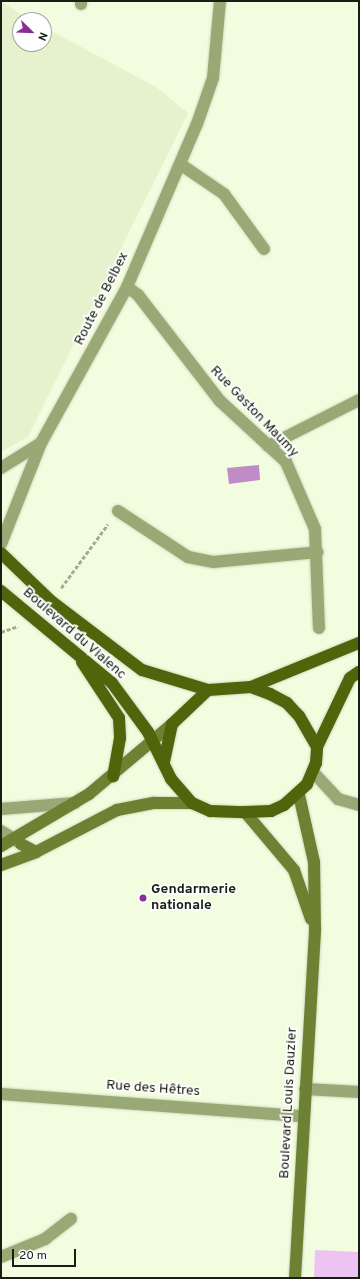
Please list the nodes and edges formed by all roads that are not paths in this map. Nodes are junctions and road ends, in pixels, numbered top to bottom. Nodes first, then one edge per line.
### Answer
1 (220, 1) edge
2 (180, 164) junction
3 (264, 248) dead end
4 (127, 287) junction
5 (359, 400) edge
6 (41, 443) junction
7 (268, 446) junction
8 (1, 468) edge
9 (118, 511) road end
10 (1, 544) edge
11 (318, 552) junction
12 (1, 553) edge
13 (1, 591) edge
14 (319, 628) dead end
15 (359, 643) edge
16 (74, 650) junction
17 (359, 672) edge
18 (252, 687) junction
19 (208, 690) junction
20 (172, 724) junction
21 (153, 741) junction
22 (317, 747) junction
23 (164, 762) junction
24 (313, 772) junction
25 (113, 776) junction
26 (299, 795) junction
27 (75, 803) junction
28 (192, 803) junction
29 (359, 805) edge
30 (1, 809) edge
31 (245, 812) junction
32 (1, 831) edge
33 (17, 841) junction
34 (1, 846) edge
35 (36, 852) junction
36 (1, 865) edge
37 (315, 930) junction
38 (305, 1090) junction
39 (359, 1092) edge
40 (1, 1094) edge
41 (303, 1116) junction
42 (71, 1219) dead end
43 (1, 1257) edge
44 (295, 1278) edge

1 - 2 street, Route de Belbex
2 - 3 street
2 - 4 street, Route de Belbex
4 - 6 street, Route de Belbex
4 - 7 street, Rue Gaston Maumy
5 - 7 street
6 - 8 street, Route de Belbex
6 - 10 street, Route de Belbex
7 - 11 street, Rue Gaston Maumy
9 - 11 street
11 - 14 street, Rue Gaston Maumy
12 - 19 main road, Boulevard du Vialenc
13 - 16 main road, Boulevard du Vialenc
15 - 18 main road
16 - 21 main road, Boulevard du Vialenc
16 - 25 main road
17 - 22 main road
18 - 19 main road
18 - 22 main road
19 - 20 main road
20 - 21 main road
20 - 23 main road
21 - 23 main road, Boulevard du Vialenc
21 - 25 main road
22 - 24 main road
23 - 28 main road
24 - 26 main road
24 - 29 street
25 - 27 main road
26 - 31 main road
26 - 37 main road, Boulevard Louis Dauzier
27 - 30 street
27 - 33 main road
28 - 31 main road
28 - 35 main road
31 - 37 main road, Boulevard Louis Dauzier
32 - 33 street
33 - 34 main road
33 - 35 main road
35 - 36 main road
37 - 38 main road, Boulevard Louis Dauzier
38 - 39 street
38 - 41 main road, Boulevard Louis Dauzier
40 - 41 street, Rue des Hêtres
41 - 44 main road, Boulevard Louis Dauzier
42 - 43 street

